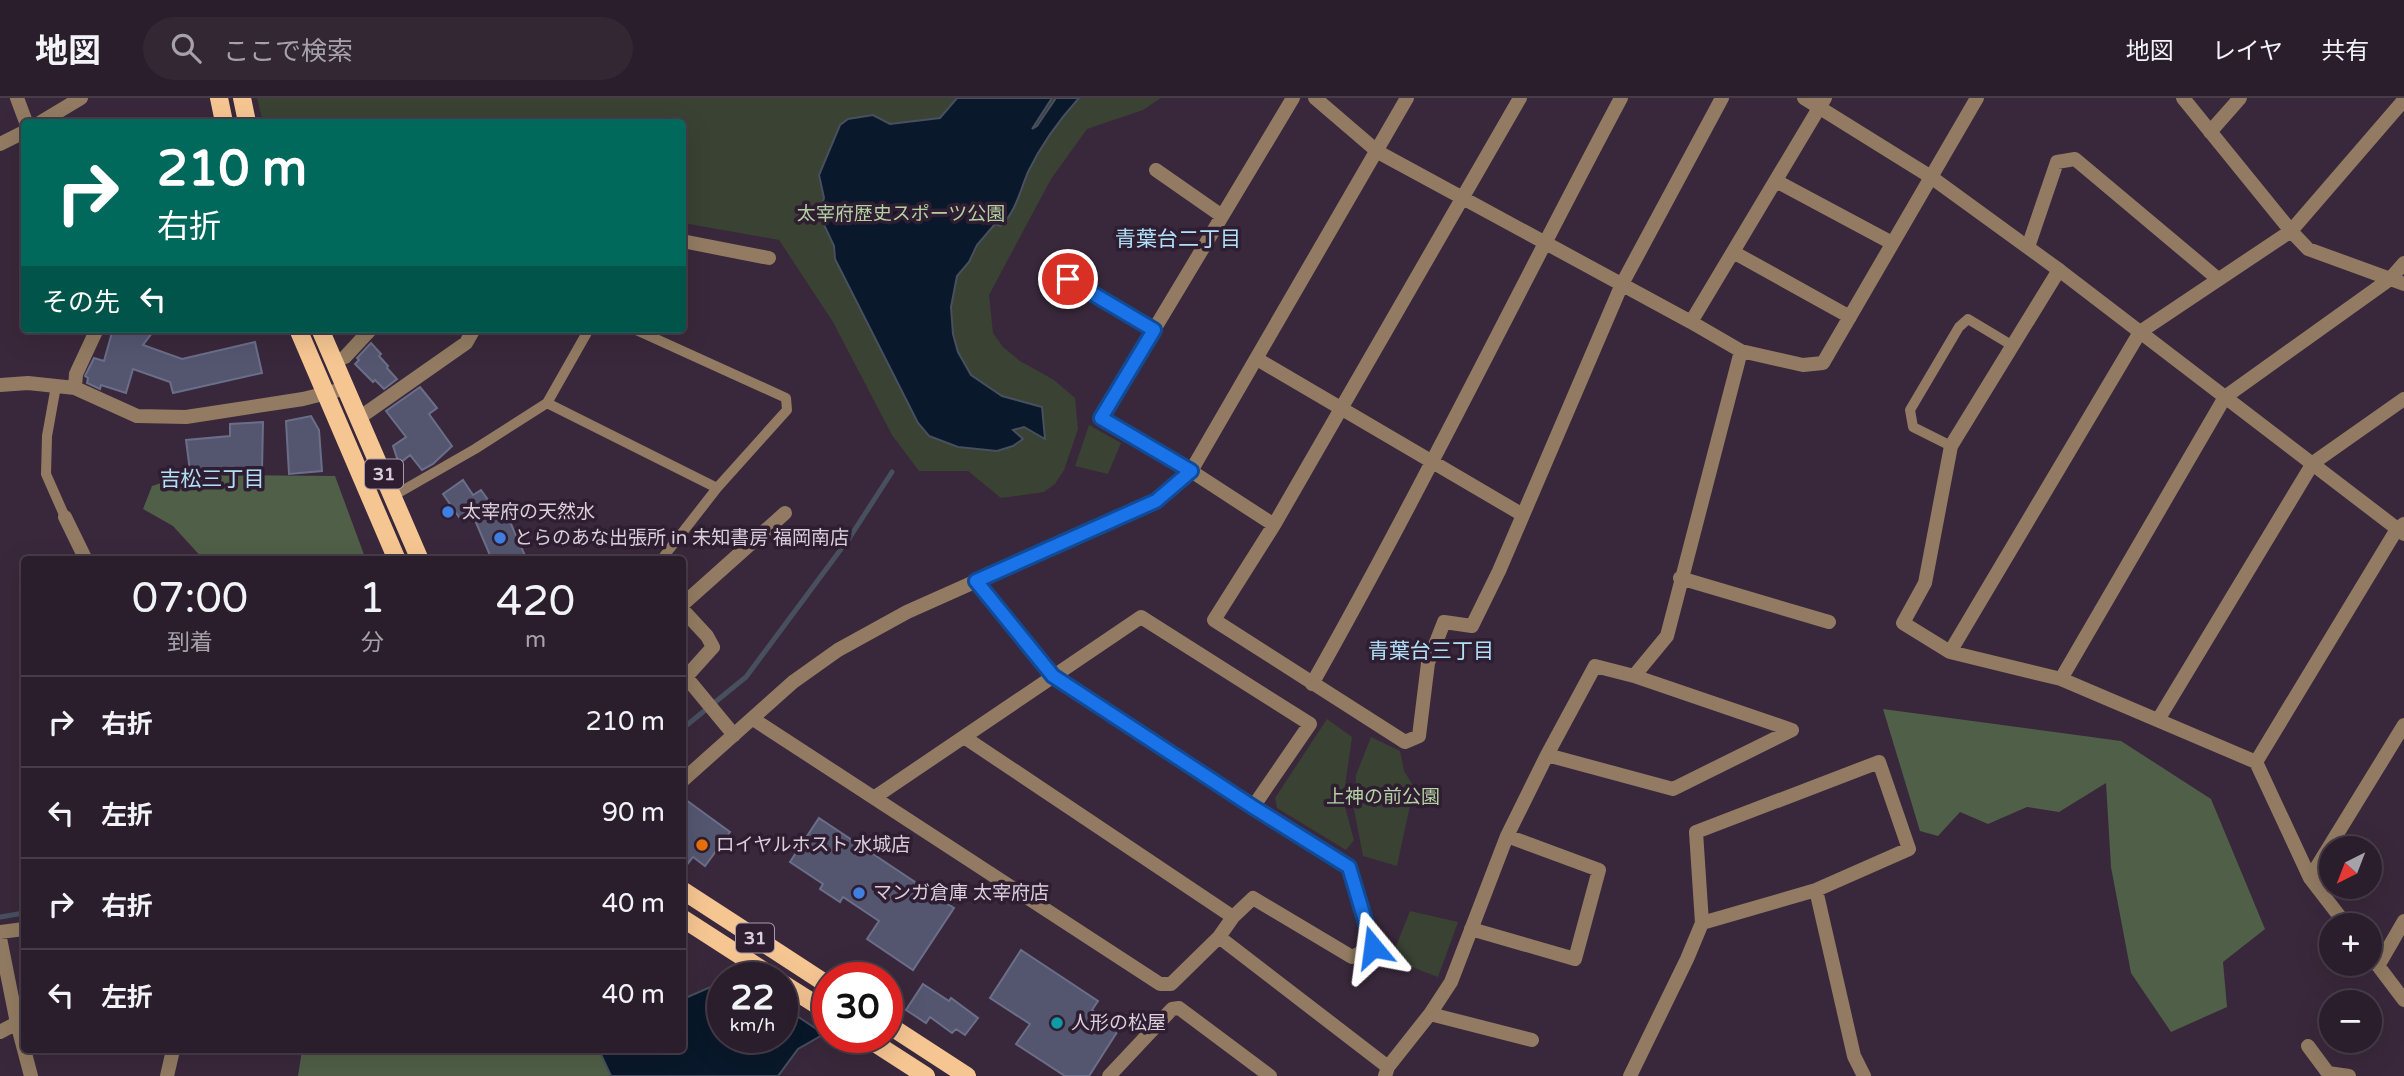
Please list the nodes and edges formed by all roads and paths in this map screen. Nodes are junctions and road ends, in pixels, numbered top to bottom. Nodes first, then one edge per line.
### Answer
1 (17, 98) edge
2 (81, 98) edge
3 (219, 98) edge
4 (242, 98) edge
5 (1293, 98) edge
6 (1315, 98) edge
7 (1407, 98) edge
8 (1520, 98) edge
9 (1621, 98) edge
10 (1722, 98) edge
11 (1804, 98) edge
12 (1977, 98) edge
13 (2183, 98) edge
14 (2239, 98) edge
15 (2404, 100) edge
16 (1823, 103) edge
17 (25, 119) edge
18 (46, 119) edge
19 (222, 119) edge
20 (246, 119) edge
21 (2210, 132) junction
22 (21, 134) edge
23 (0, 144) edge
24 (1378, 152) junction
25 (1156, 170) dead end
26 (1931, 177) junction
27 (1776, 181) junction
28 (1463, 198) junction
29 (1222, 216) junction
30 (2291, 231) junction
31 (686, 242) edge
32 (1544, 242) junction
33 (1892, 243) junction
34 (2028, 247) junction
35 (1733, 252) junction
36 (769, 258) dead end
37 (2404, 264) edge
38 (2059, 270) junction
39 (1068, 279) dead end
40 (2218, 279) junction
41 (2397, 281) edge
42 (1622, 284) junction
43 (1850, 317) junction
44 (1691, 322) junction
45 (1154, 330) junction
46 (2140, 332) junction
47 (95, 333) edge
48 (300, 333) edge
49 (322, 333) edge
50 (367, 333) edge
51 (472, 333) edge
52 (587, 333) edge
53 (643, 333) edge
54 (2013, 346) junction
55 (1741, 351) junction
56 (1257, 359) junction
57 (334, 362) junction
58 (0, 386) edge
59 (56, 386) junction
60 (75, 388) junction
61 (346, 388) junction
62 (325, 393) junction
63 (2225, 397) junction
64 (2404, 399) edge
65 (547, 403) junction
66 (1341, 409) junction
67 (359, 418) junction
68 (1951, 446) junction
69 (1433, 463) junction
70 (2313, 463) junction
71 (1191, 471) junction
72 (717, 488) junction
73 (393, 496) junction
74 (785, 513) dead end
75 (1523, 515) junction
76 (65, 517) joint
77 (1274, 525) junction
78 (2402, 529) edge
79 (84, 556) edge
80 (395, 556) edge
81 (419, 556) edge
82 (664, 556) edge
83 (1681, 578) junction
84 (976, 581) junction
85 (686, 603) edge
86 (686, 612) edge
87 (1829, 622) dead end
88 (1950, 652) junction
89 (1053, 676) junction
90 (1634, 676) junction
91 (686, 677) edge
92 (686, 677) edge
93 (2061, 679) junction
94 (1312, 684) junction
95 (753, 719) junction
96 (2158, 720) junction
97 (2404, 725) edge
98 (734, 735) junction
99 (964, 737) junction
100 (1546, 755) junction
101 (2256, 762) junction
102 (686, 777) edge
103 (875, 797) junction
104 (1253, 807) junction
105 (1507, 836) junction
106 (2311, 878) junction
107 (1816, 890) junction
108 (686, 893) edge
109 (2337, 913) edge
110 (1233, 916) junction
111 (686, 921) edge
112 (2404, 921) edge
113 (1702, 923) junction
114 (21, 929) edge
115 (1471, 929) junction
116 (0, 932) edge
117 (1219, 937) junction
118 (0, 939) edge
119 (2382, 950) edge
120 (750, 962) edge
121 (2382, 971) edge
122 (812, 975) edge
123 (2404, 1000) edge
124 (1430, 1014) junction
125 (17, 1023) junction
126 (0, 1032) edge
127 (903, 1034) edge
128 (21, 1038) edge
129 (1532, 1040) dead end
130 (2308, 1046) dead end
131 (25, 1053) edge
132 (172, 1053) edge
133 (890, 1053) edge
134 (1387, 1072) edge
135 (31, 1076) edge
136 (167, 1076) edge
137 (926, 1076) edge
138 (967, 1076) edge
139 (1109, 1076) edge
140 (1270, 1076) edge
141 (1630, 1076) edge
142 (1864, 1076) edge
143 (2349, 1076) edge

1 - 17 street
2 - 18 street
3 - 19 main road
4 - 20 main road
5 - 29 street
6 - 24 street
7 - 24 street
8 - 28 street
9 - 32 street
10 - 42 street
11 - 16 street
12 - 26 street
13 - 21 street
14 - 21 street
15 - 30 street
16 - 26 street
16 - 27 street
21 - 30 street
22 - 23 street
24 - 28 street
24 - 56 street
25 - 29 street
26 - 33 street
26 - 34 street
27 - 33 street
27 - 35 street
28 - 32 street
28 - 66 street
29 - 45 street
30 - 40 street
30 - 41 street
31 - 36 street
32 - 42 street
32 - 69 street
33 - 43 street
34 - 38 street
34 - 40 street
35 - 43 street
35 - 44 street
37 - 41 street
38 - 46 street
38 - 54 street
39 - 45 street
40 - 46 street
41 - 63 street
42 - 44 street
42 - 75 street
43 - 55 street
44 - 55 street
45 - 71 street
46 - 63 street
46 - 88 street
47 - 60 street
48 - 62 main road, 31
49 - 57 main road, 31
50 - 57 street
51 - 67 street
52 - 65 lane
53 - 72 lane
54 - 68 street
54 - 68 lane
55 - 83 street
56 - 66 street
56 - 71 street
57 - 61 main road, 31
58 - 59 street
59 - 60 street
59 - 76 lane
60 - 62 street
61 - 62 street
61 - 67 main road, 31
62 - 80 main road, 31
63 - 70 street
63 - 93 street
64 - 70 street
65 - 72 lane
65 - 73 lane
66 - 69 street
66 - 77 street
67 - 73 main road, 31
68 - 88 street
69 - 75 street
69 - 94 street
70 - 78 street
70 - 96 street
71 - 77 street
71 - 84 street
72 - 82 lane
73 - 81 main road, 31
74 - 85 street
75 - 94 street
76 - 79 street
77 - 94 street
78 - 101 street
83 - 87 street
83 - 90 street
84 - 89 street
84 - 95 street
86 - 92 street
88 - 93 street
89 - 99 street
89 - 104 street
89 - 104 street
90 - 100 street
90 - 100 street
91 - 98 street
93 - 96 street
95 - 98 street
95 - 103 street
96 - 101 street
97 - 106 street
98 - 102 street
99 - 103 street
99 - 110 street
100 - 105 street
101 - 106 street
103 - 117 street
104 - 110 street
105 - 115 street
105 - 115 street
106 - 109 street
107 - 113 street
107 - 113 street
107 - 142 street
108 - 122 main road, 31
110 - 117 street
111 - 120 main road, 31
112 - 119 street
113 - 141 street
114 - 116 street
115 - 124 street
117 - 134 street
118 - 125 street
121 - 123 street
124 - 129 street
124 - 134 street
125 - 126 street
125 - 128 street
127 - 138 main road
130 - 143 street
131 - 135 street
132 - 136 street
133 - 137 main road
139 - 140 street

